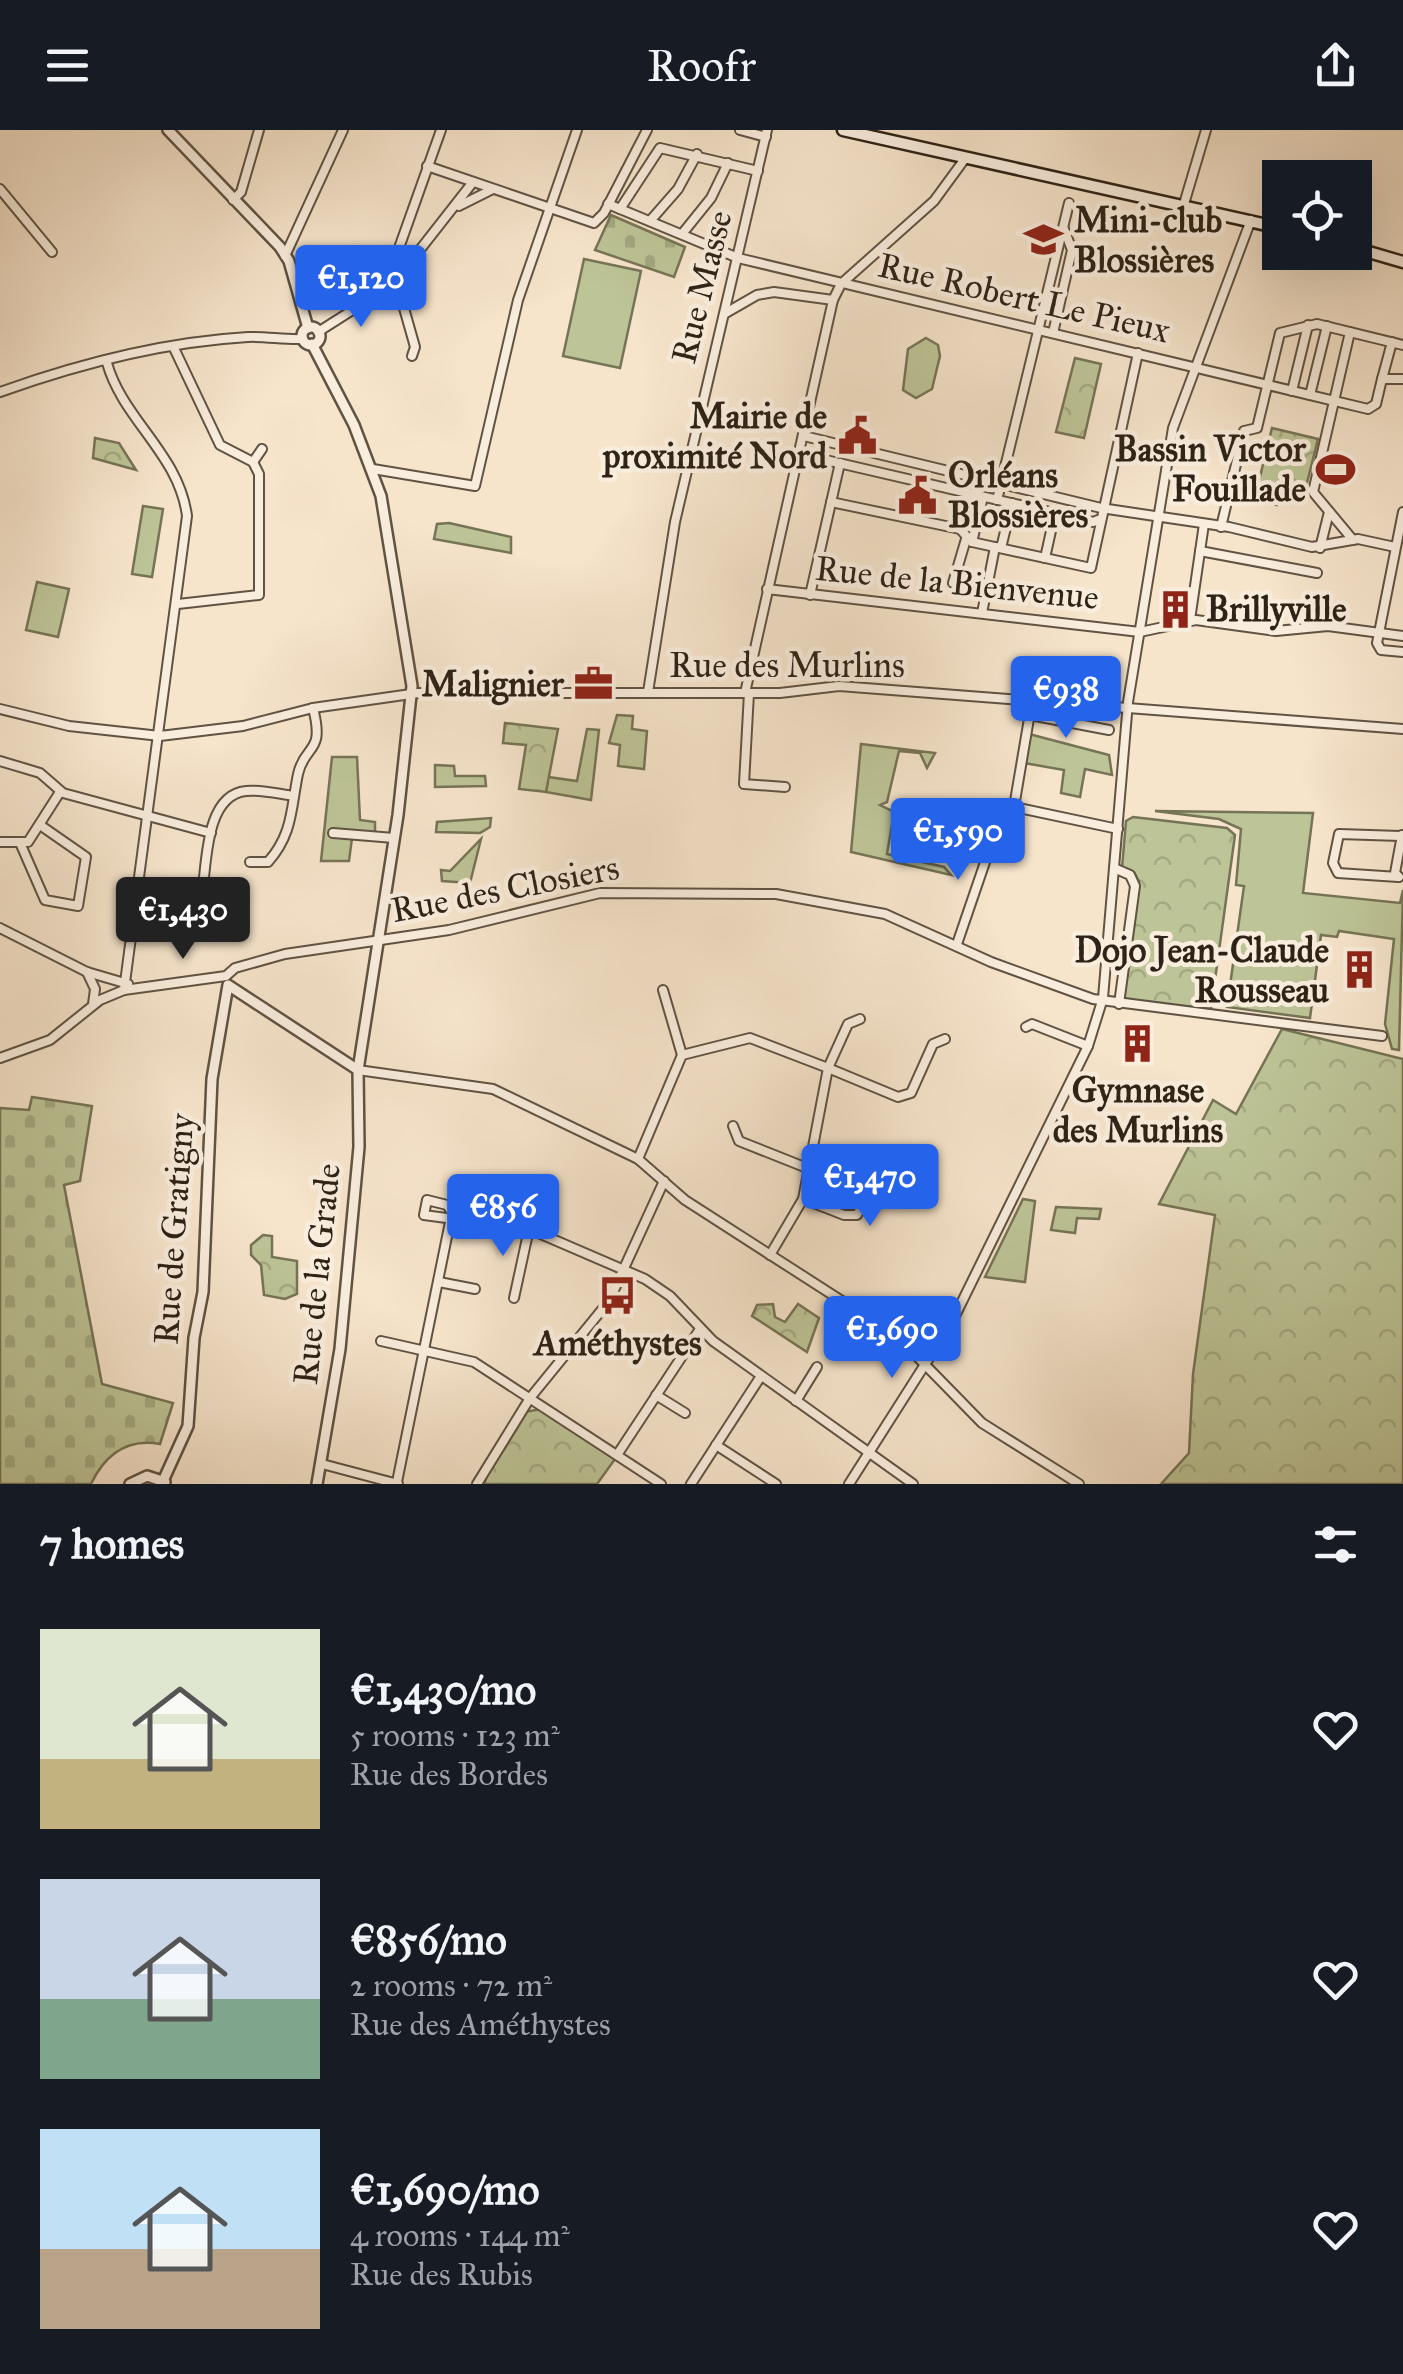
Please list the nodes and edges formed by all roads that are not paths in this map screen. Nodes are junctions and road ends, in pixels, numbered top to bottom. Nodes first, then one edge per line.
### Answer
1 (168, 130) edge
2 (259, 130) edge
3 (343, 130) edge
4 (441, 130) edge
5 (577, 130) edge
6 (647, 130) edge
7 (740, 130) edge
8 (842, 130) edge
9 (1206, 130) edge
10 (767, 134) edge
11 (697, 154) junction
12 (964, 160) junction
13 (728, 163) junction
14 (427, 166) junction
15 (758, 171) junction
16 (473, 182) junction
17 (0, 189) edge
18 (493, 190) junction
19 (233, 200) junction
20 (1068, 203) dead end
21 (608, 204) junction
22 (1184, 204) junction
23 (456, 208) junction
24 (620, 208) junction
25 (550, 210) junction
26 (1250, 220) junction
27 (650, 221) junction
28 (1262, 223) edge
29 (1064, 228) junction
30 (682, 234) junction
31 (399, 241) junction
32 (52, 252) dead end
33 (420, 253) junction
34 (1372, 253) edge
35 (284, 256) junction
36 (738, 258) junction
37 (1403, 262) edge
38 (393, 277) junction
39 (841, 284) junction
40 (384, 290) junction
41 (395, 291) junction
42 (833, 300) junction
43 (724, 314) junction
44 (1308, 324) junction
45 (1327, 326) junction
46 (1038, 329) junction
47 (313, 330) junction
48 (1053, 332) junction
49 (1350, 332) junction
50 (307, 342) junction
51 (1392, 342) junction
52 (1403, 345) edge
53 (174, 346) junction
54 (1138, 353) junction
55 (412, 356) dead end
56 (107, 363) junction
57 (1194, 366) junction
58 (1402, 377) edge
59 (1382, 379) junction
60 (1267, 384) junction
61 (1292, 391) junction
62 (0, 392) edge
63 (1310, 395) junction
64 (1334, 400) junction
65 (804, 436) junction
66 (262, 448) dead end
67 (800, 454) junction
68 (253, 462) junction
69 (840, 463) junction
70 (945, 468) junction
71 (373, 469) junction
72 (1002, 481) junction
73 (941, 487) junction
74 (968, 493) junction
75 (982, 496) junction
76 (997, 500) junction
77 (831, 502) junction
78 (1012, 503) junction
79 (1101, 508) junction
80 (1328, 512) junction
81 (1403, 512) edge
82 (1056, 514) junction
83 (1158, 516) junction
84 (1098, 520) junction
85 (1204, 524) junction
86 (1402, 524) edge
87 (1222, 527) junction
88 (960, 529) junction
89 (969, 540) junction
90 (1353, 540) junction
91 (1395, 547) junction
92 (998, 548) junction
93 (1320, 548) junction
94 (1200, 551) junction
95 (1045, 558) junction
96 (1317, 573) dead end
97 (953, 583) dead end
98 (767, 589) junction
99 (810, 595) junction
100 (178, 604) junction
101 (982, 613) junction
102 (1190, 620) junction
103 (1140, 632) junction
104 (1377, 634) junction
105 (1403, 636) edge
106 (1403, 652) edge
107 (648, 692) junction
108 (747, 693) junction
109 (410, 696) junction
110 (1032, 701) junction
111 (313, 708) junction
112 (0, 709) edge
113 (1128, 709) junction
114 (1030, 715) junction
115 (1403, 729) edge
116 (1109, 730) dead end
117 (160, 736) junction
118 (0, 761) edge
119 (786, 787) dead end
120 (60, 792) junction
121 (294, 796) junction
122 (150, 819) junction
123 (40, 825) junction
124 (1118, 828) junction
125 (334, 832) dead end
126 (211, 833) junction
127 (996, 834) dead end
128 (1401, 836) edge
129 (394, 838) junction
130 (0, 842) edge
131 (21, 845) junction
132 (250, 862) dead end
133 (1114, 868) junction
134 (1400, 877) edge
135 (175, 890) dead end
136 (0, 928) edge
137 (379, 941) junction
138 (957, 944) junction
139 (86, 972) junction
140 (227, 980) junction
141 (122, 985) junction
142 (96, 989) junction
143 (663, 990) dead end
144 (1102, 998) junction
145 (1119, 1004) junction
146 (89, 1012) junction
147 (860, 1019) dead end
148 (1026, 1027) dead end
149 (1382, 1036) dead end
150 (945, 1039) dead end
151 (1088, 1046) junction
152 (682, 1056) junction
153 (0, 1058) edge
154 (828, 1068) junction
155 (358, 1070) junction
156 (734, 1126) dead end
157 (638, 1159) junction
158 (871, 1163) dead end
159 (807, 1168) junction
160 (664, 1181) junction
161 (803, 1199) junction
162 (529, 1230) junction
163 (770, 1254) junction
164 (626, 1270) junction
165 (439, 1282) junction
166 (476, 1289) dead end
167 (514, 1298) dead end
168 (700, 1329) junction
169 (382, 1341) dead end
170 (424, 1349) junction
171 (926, 1362) junction
172 (816, 1367) dead end
173 (761, 1376) junction
174 (656, 1395) junction
175 (530, 1398) junction
176 (796, 1401) junction
177 (685, 1413) dead end
178 (716, 1445) junction
179 (869, 1453) junction
180 (617, 1455) junction
181 (322, 1464) junction
182 (165, 1482) edge
183 (398, 1483) edge
184 (130, 1484) edge
185 (318, 1484) edge
186 (476, 1484) edge
187 (661, 1484) edge
188 (691, 1484) edge
189 (776, 1484) edge
190 (849, 1484) edge
191 (913, 1484) edge
192 (1078, 1484) edge

1 - 19 street
2 - 19 street
3 - 35 street
4 - 14 street
5 - 25 street
6 - 21 street
7 - 10 street
8 - 12 main road
9 - 22 street
10 - 15 street, Rue Masse
11 - 13 street
11 - 24 street
11 - 27 street
12 - 22 main road
12 - 39 street
13 - 15 street
13 - 30 street
14 - 16 street
14 - 31 street
15 - 36 street, Rue Masse
16 - 18 street
16 - 23 street
17 - 32 street
18 - 23 street
18 - 25 street
19 - 35 street
20 - 29 street
21 - 24 street, Rue Robert Le Pieux
21 - 25 street
22 - 26 main road
23 - 33 street
24 - 27 street, Rue Robert Le Pieux
25 - 71 street
26 - 28 main road
26 - 57 street
27 - 30 street, Rue Robert Le Pieux
29 - 46 street
29 - 48 street
30 - 36 street, Rue Robert Le Pieux
31 - 33 street
31 - 38 street
33 - 38 street
34 - 37 main road
35 - 47 street
36 - 39 street, Rue Robert Le Pieux
36 - 43 street, Rue Masse
38 - 40 street
38 - 41 street
39 - 42 street
39 - 46 street, Rue Robert Le Pieux
40 - 41 street
40 - 47 street
41 - 55 street
42 - 43 street
42 - 65 street
43 - 107 street, Rue Masse
44 - 45 street
44 - 60 street
44 - 61 street
45 - 49 street
45 - 63 street
46 - 48 street, Rue Robert Le Pieux
46 - 72 street
47 - 50 street
47 - 50 street
48 - 54 street, Rue Robert Le Pieux
49 - 51 street
49 - 64 street
50 - 53 street
50 - 71 street, Rue de la Grade
51 - 52 street
51 - 59 street
53 - 56 street
53 - 68 street
54 - 57 street, Rue Robert Le Pieux
54 - 79 street
56 - 62 street
56 - 100 street
57 - 60 street, Rue Robert Le Pieux
57 - 83 street
58 - 59 street
59 - 64 street, Rue Robert Le Pieux
60 - 61 street, Rue Robert Le Pieux
60 - 87 street
61 - 63 street, Rue Robert Le Pieux
63 - 64 street, Rue Robert Le Pieux
64 - 80 street
65 - 67 street
65 - 70 street
66 - 68 street
67 - 69 street
67 - 98 street
68 - 100 street
69 - 73 street
69 - 77 street
70 - 72 street
70 - 73 street
71 - 109 street, Rue de la Grade
72 - 76 street
72 - 79 street
73 - 74 street
74 - 75 street
74 - 88 street
75 - 76 street
75 - 89 street
76 - 78 street
77 - 88 street
77 - 99 street
78 - 82 street
78 - 92 street
79 - 83 street
79 - 84 street
80 - 90 street
80 - 93 street
81 - 86 street
82 - 84 street
82 - 95 street
83 - 85 street
83 - 103 street
84 - 95 street
85 - 87 street
85 - 94 street
86 - 91 street
87 - 93 street
88 - 89 street
89 - 92 street
89 - 97 street
90 - 91 street
90 - 93 street
91 - 104 street
92 - 95 street
92 - 101 street
94 - 96 street
94 - 102 street
98 - 99 street, Rue de la Bienvenue
98 - 108 street
99 - 101 street, Rue de la Bienvenue
100 - 117 street
101 - 103 street, Rue de la Bienvenue
102 - 103 street
102 - 104 street
103 - 113 street
104 - 105 street
104 - 106 street
107 - 108 street, Rue des Murlins
107 - 109 street, Rue des Murlins
108 - 110 street, Rue des Murlins
108 - 119 street
109 - 111 street, Rue des Murlins
109 - 129 street, Rue de la Grade
110 - 113 street, Rue des Murlins
110 - 114 street
111 - 117 street, Rue des Murlins
111 - 121 street
112 - 117 street, Rue des Murlins
113 - 115 street, Rue des Murlins
113 - 124 street
114 - 116 street
114 - 124 street
117 - 122 street
118 - 120 street
120 - 122 street
120 - 123 street
121 - 126 street
121 - 132 street
122 - 126 street
122 - 141 street
123 - 131 street
123 - 131 street
124 - 133 street
125 - 129 street
126 - 135 street
127 - 138 street
128 - 134 street
128 - 134 street
129 - 137 street, Rue de la Grade
130 - 131 street
133 - 144 street
133 - 145 street
136 - 139 street, Rue des Closiers
137 - 138 street, Rue des Closiers
137 - 140 street, Rue des Closiers
137 - 155 street, Rue de la Grade
138 - 144 street, Rue des Closiers
139 - 141 street, Rue des Closiers
139 - 142 street
140 - 141 street, Rue des Closiers
140 - 155 street
140 - 182 street, Rue de Gratigny
141 - 142 street
141 - 146 street
142 - 146 street
143 - 152 street
144 - 145 street, Rue des Closiers
144 - 151 street
145 - 149 street, Rue des Closiers
146 - 153 street
147 - 154 street
148 - 151 street
150 - 154 street
151 - 171 street
152 - 154 street
152 - 157 street
154 - 159 street
155 - 157 street
155 - 181 street, Rue de la Grade
156 - 159 street
157 - 160 street
158 - 161 street
159 - 161 street
160 - 163 street
160 - 164 street
161 - 163 street
162 - 164 street
162 - 165 street
162 - 167 street
163 - 171 street
164 - 168 street
164 - 175 street
165 - 166 street
165 - 170 street
168 - 173 street
168 - 174 street
169 - 170 street
170 - 175 street
170 - 183 street
171 - 179 street
171 - 192 street
172 - 176 street
173 - 176 street
173 - 178 street
174 - 177 street
174 - 180 street
175 - 180 street
175 - 186 street
176 - 179 street
178 - 188 street
178 - 189 street
179 - 190 street
179 - 191 street
180 - 187 street
181 - 183 street
181 - 185 street, Rue de la Grade
182 - 184 street

